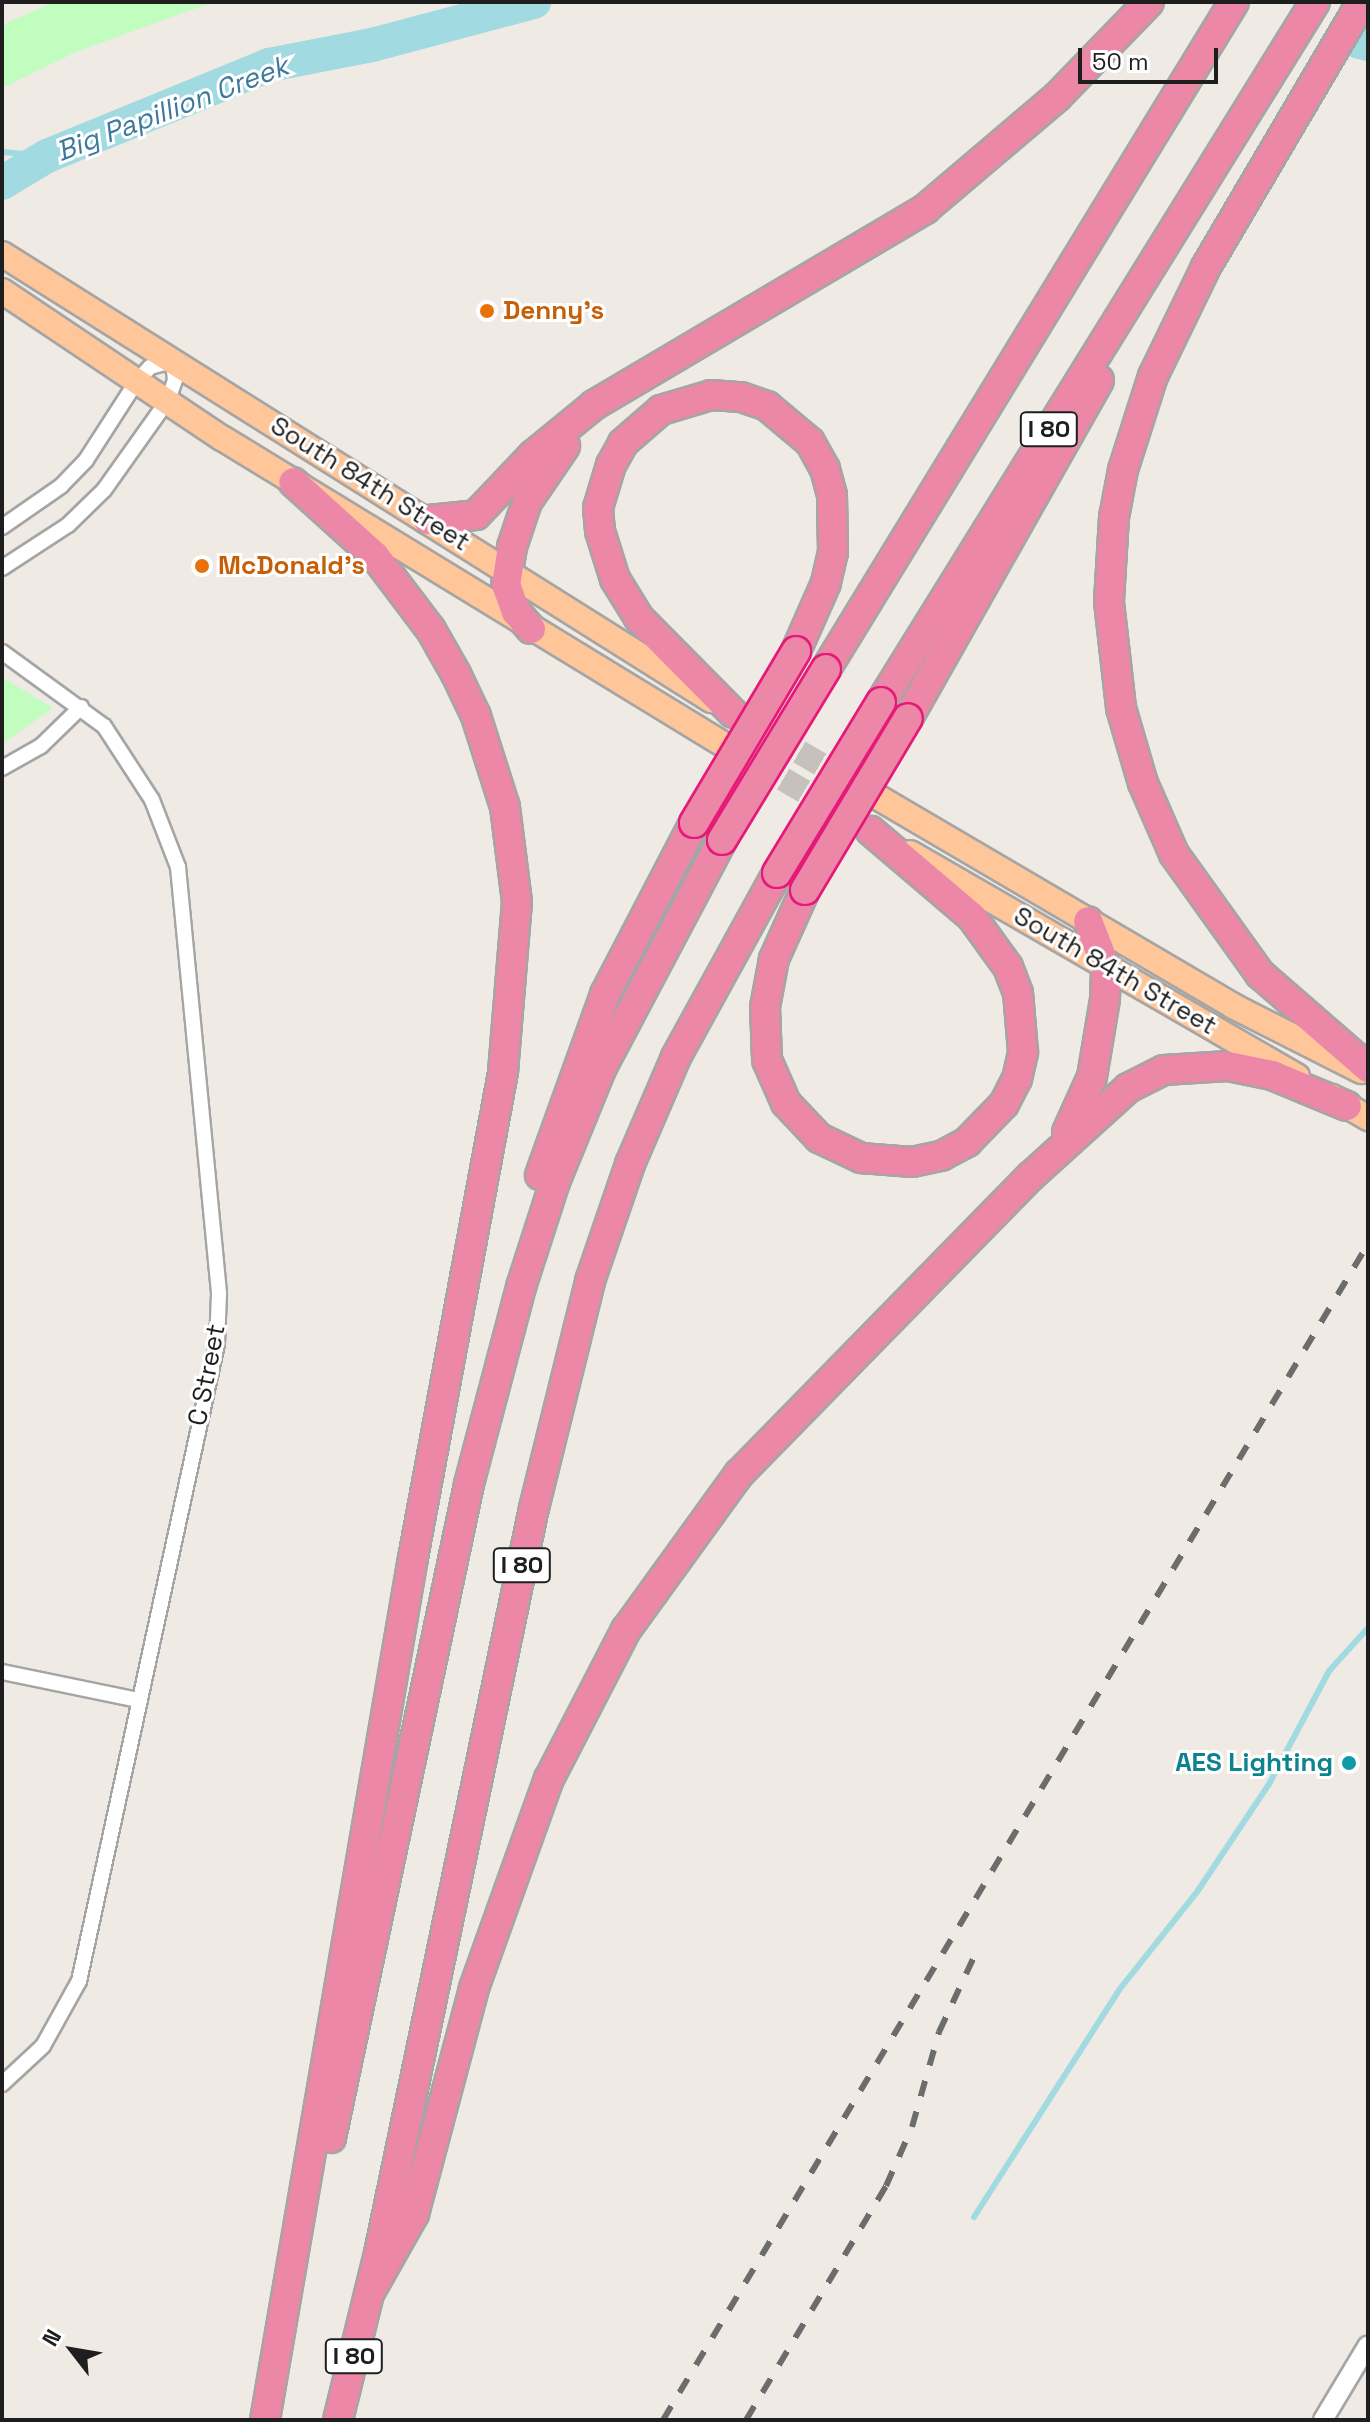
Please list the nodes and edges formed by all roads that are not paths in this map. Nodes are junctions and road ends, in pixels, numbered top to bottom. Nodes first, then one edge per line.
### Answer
1 (1149, 2) edge
2 (1234, 2) edge
3 (1315, 2) edge
4 (1362, 2) edge
5 (1219, 158) junction
6 (2, 254) edge
7 (6, 294) edge
8 (173, 361) junction
9 (137, 381) junction
10 (628, 384) junction
11 (168, 400) junction
12 (293, 482) junction
13 (428, 520) junction
14 (2, 527) edge
15 (2, 568) edge
16 (508, 571) junction
17 (531, 629) junction
18 (2, 652) edge
19 (81, 707) junction
20 (735, 714) joint
21 (721, 743) tunnel mouth
22 (2, 768) edge
23 (879, 798) tunnel mouth
24 (867, 828) joint
25 (1088, 921) junction
26 (1106, 967) junction
27 (1368, 1068) edge
28 (1368, 1075) edge
29 (1358, 1112) edge
30 (1031, 1176) junction
31 (501, 1355) junction
32 (2, 1672) edge
33 (139, 1700) junction
34 (2, 2084) edge
35 (370, 2292) junction
36 (1368, 2345) edge
37 (266, 2420) edge
38 (338, 2420) edge
39 (1323, 2420) edge

1 - 10 highway
2 - 31 highway, I 80, bridge
3 - 5 highway, I 80
4 - 27 highway
5 - 24 highway, bridge
5 - 35 highway, I 80, bridge
6 - 8 main road, South 84th Street
7 - 9 main road, South 84th Street
8 - 9 street
8 - 11 street
8 - 13 main road, South 84th Street
9 - 11 main road, South 84th Street
9 - 14 street
10 - 13 highway
10 - 16 highway
11 - 12 main road, South 84th Street
11 - 15 street
12 - 17 main road, South 84th Street
12 - 37 highway
13 - 16 main road, South 84th Street
16 - 17 highway
16 - 20 main road, South 84th Street
17 - 21 main road, South 84th Street
18 - 19 street, C Street
19 - 22 street
19 - 33 street, C Street
20 - 31 highway, bridge
23 - 25 main road, South 84th Street
24 - 26 main road, South 84th Street
25 - 26 highway
25 - 28 main road, South 84th Street
26 - 29 main road, South 84th Street
26 - 30 highway
29 - 30 highway
30 - 35 highway
31 - 37 highway, I 80
32 - 33 street
33 - 34 street, C Street
35 - 38 highway, I 80
36 - 39 street

